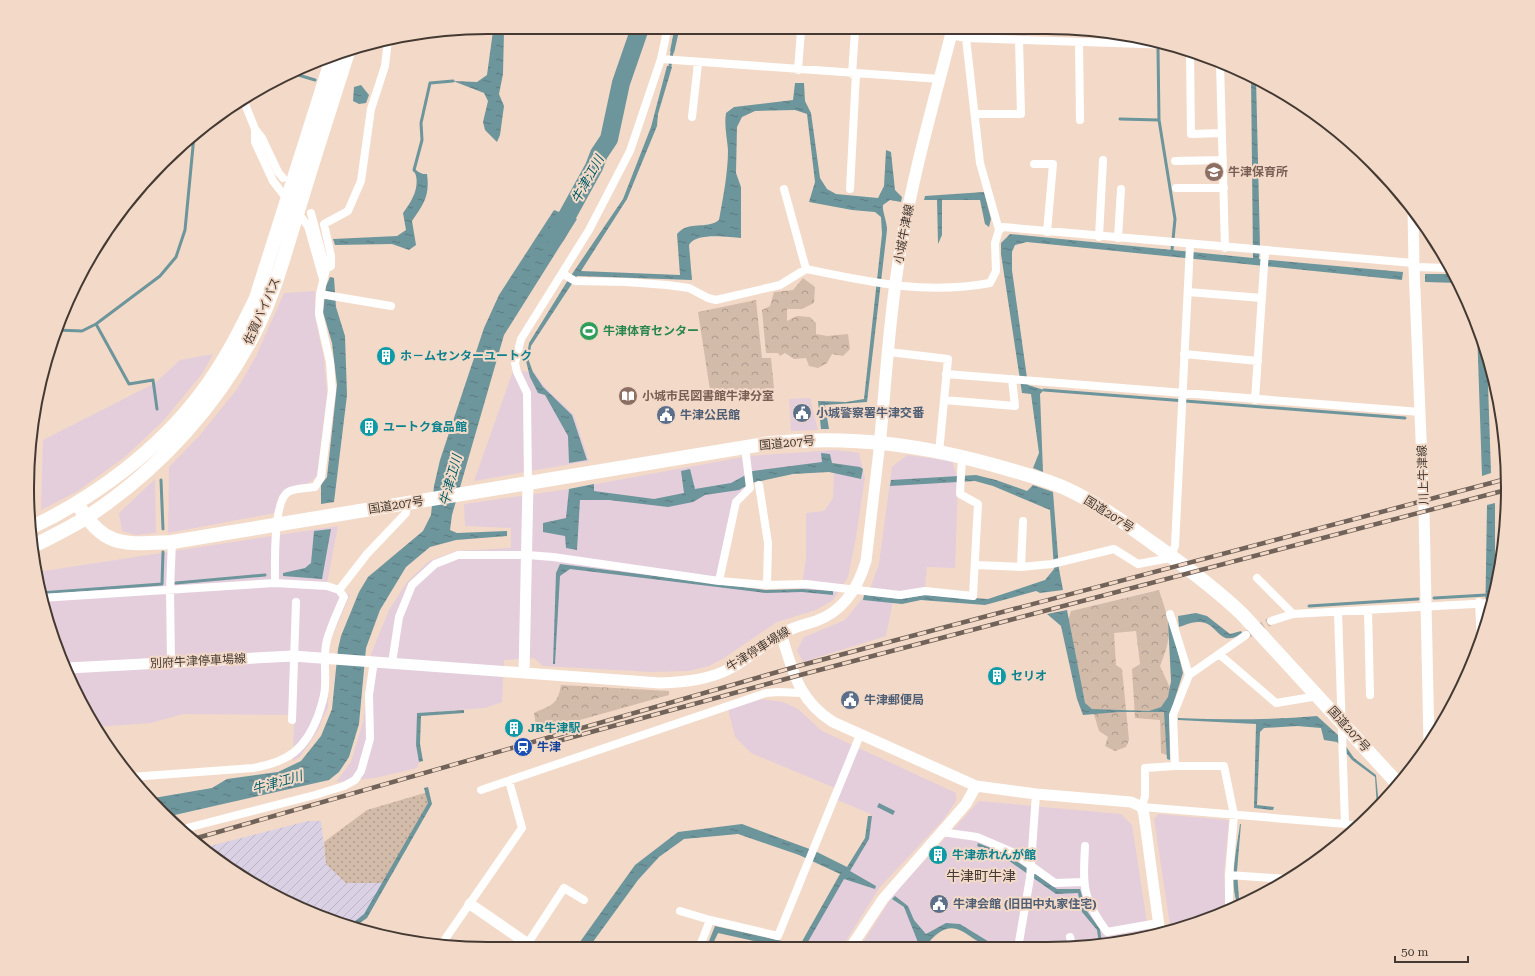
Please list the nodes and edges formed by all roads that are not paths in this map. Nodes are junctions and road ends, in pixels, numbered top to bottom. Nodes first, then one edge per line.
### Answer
1 (667, 34) edge
2 (801, 34) edge
3 (855, 34) edge
4 (951, 34) edge
5 (954, 34) edge
6 (966, 38) junction
7 (1019, 40) junction
8 (1079, 42) junction
9 (1141, 44) edge
10 (387, 45) edge
11 (347, 56) edge
12 (1190, 57) edge
13 (668, 60) junction
14 (331, 62) edge
15 (698, 63) junction
16 (1220, 69) edge
17 (798, 70) junction
18 (854, 74) junction
19 (940, 79) junction
20 (245, 105) edge
21 (975, 114) junction
22 (692, 117) dead end
23 (1080, 120) dead end
24 (255, 129) junction
25 (1222, 133) junction
26 (1103, 160) dead end
27 (1223, 160) junction
28 (1175, 161) dead end
29 (1034, 164) dead end
30 (283, 178) dead end
31 (784, 188) dead end
32 (1176, 188) dead end
33 (1224, 188) junction
34 (850, 189) dead end
35 (1121, 189) dead end
36 (287, 199) junction
37 (304, 213) junction
38 (1413, 220) edge
39 (999, 230) junction
40 (1047, 232) junction
41 (1099, 237) junction
42 (1118, 238) junction
43 (1190, 245) junction
44 (1226, 248) junction
45 (1265, 251) junction
46 (1413, 265) junction
47 (1443, 267) edge
48 (326, 269) junction
49 (806, 269) junction
50 (565, 275) junction
51 (324, 280) junction
52 (890, 285) junction
53 (1188, 292) junction
54 (320, 294) junction
55 (1262, 298) junction
56 (391, 306) dead end
57 (889, 352) junction
58 (1184, 354) junction
59 (1258, 361) junction
60 (946, 374) junction
61 (1015, 379) junction
62 (1182, 394) junction
63 (944, 400) junction
64 (1255, 400) junction
65 (1420, 412) junction
66 (880, 442) junction
67 (745, 447) junction
68 (939, 452) junction
69 (962, 457) junction
70 (528, 483) junction
71 (759, 485) dead end
72 (411, 502) junction
73 (78, 503) junction
74 (86, 518) junction
75 (1023, 521) dead end
76 (36, 525) edge
77 (276, 525) junction
78 (172, 542) junction
79 (38, 543) edge
80 (527, 555) junction
81 (975, 564) junction
82 (1022, 567) junction
83 (1257, 578) dead end
84 (719, 581) junction
85 (275, 583) junction
86 (767, 585) junction
87 (170, 589) junction
88 (339, 590) junction
89 (854, 590) junction
90 (47, 598) edge
91 (296, 602) dead end
92 (1479, 602) junction
93 (1487, 603) edge
94 (1426, 607) junction
95 (1368, 610) junction
96 (1338, 612) junction
97 (1170, 614) dead end
98 (1293, 614) junction
99 (1271, 621) tunnel mouth
100 (1480, 626) edge
101 (781, 634) junction
102 (1246, 635) tunnel mouth
103 (1219, 654) junction
104 (293, 656) junction
105 (326, 658) junction
106 (372, 661) junction
107 (171, 662) junction
108 (392, 663) junction
109 (72, 668) edge
110 (524, 673) junction
111 (1189, 675) junction
112 (802, 694) junction
113 (1370, 695) dead end
114 (1318, 696) junction
115 (292, 720) dead end
116 (1343, 722) junction
117 (1429, 733) edge
118 (860, 735) junction
119 (1175, 766) junction
120 (139, 777) edge
121 (1394, 780) edge
122 (509, 781) junction
123 (976, 786) junction
124 (481, 790) dead end
125 (1036, 794) junction
126 (1142, 807) junction
127 (1234, 815) junction
128 (1345, 824) junction
129 (1351, 825) edge
130 (188, 828) edge
131 (941, 832) junction
132 (1085, 846) dead end
133 (1030, 866) junction
134 (1229, 875) junction
135 (1278, 878) edge
136 (1083, 882) junction
137 (584, 900) dead end
138 (1229, 903) edge
139 (470, 904) junction
140 (680, 911) dead end
141 (710, 920) junction
142 (1154, 929) edge
143 (1159, 929) edge
144 (1070, 937) dead end
145 (445, 940) edge
146 (1071, 941) edge
147 (526, 942) edge
148 (530, 942) edge
149 (702, 942) edge
150 (854, 942) edge
151 (1019, 942) edge

1 - 13 street
2 - 17 street
3 - 18 street
4 - 19 main road, 小城牛津線
5 - 6 street
6 - 7 street
6 - 21 street
7 - 8 street
7 - 21 street
8 - 9 street
8 - 23 street
10 - 48 street
11 - 37 highway, 佐賀バイパス
12 - 25 street
13 - 15 street
13 - 50 street
14 - 36 highway, 佐賀バイパス
15 - 17 street
15 - 22 street
16 - 25 street
17 - 18 street
18 - 19 street
18 - 34 street
19 - 52 main road, 小城牛津線
20 - 24 street
21 - 39 street
24 - 30 street
24 - 36 street
25 - 27 street
26 - 41 street
27 - 28 street
27 - 33 street
29 - 40 street
31 - 49 street
32 - 33 street
33 - 44 street
35 - 42 street
36 - 73 highway, 佐賀バイパス
37 - 48 street
37 - 51 street
37 - 74 highway, 佐賀バイパス
38 - 46 main road, 川上牛津線
39 - 40 street
39 - 52 street
40 - 41 street
41 - 42 street
42 - 43 street
43 - 44 street
43 - 53 street
44 - 45 street
45 - 46 street
45 - 55 street
46 - 47 street
46 - 65 main road, 川上牛津線
48 - 51 street
49 - 50 street
49 - 52 street
50 - 70 street
51 - 54 street
52 - 57 main road, 小城牛津線
53 - 55 street
53 - 58 street
54 - 56 street
54 - 77 street
55 - 59 street
57 - 60 street
57 - 66 main road, 小城牛津線
58 - 59 street
58 - 62 street
59 - 64 street
60 - 61 street
60 - 63 street
61 - 62 street
61 - 63 street
62 - 64 street
62 - 82 street
63 - 68 street
64 - 65 street
65 - 94 main road, 川上牛津線
66 - 67 highway, 国道207号
66 - 68 highway, 国道207号
66 - 89 main road, 牛津停車場線
67 - 70 highway, 国道207号
67 - 84 street
68 - 69 highway, 国道207号
69 - 81 street
69 - 114 highway, 国道207号
70 - 72 highway, 国道207号
70 - 80 main road
71 - 86 street
72 - 77 highway, 国道207号
72 - 88 street
73 - 74 highway, 国道207号
73 - 76 highway, 佐賀バイパス
74 - 78 highway, 国道207号
74 - 79 highway, 佐賀バイパス
75 - 82 street
77 - 78 highway, 国道207号
77 - 85 street
78 - 87 street
80 - 84 street
80 - 108 street
80 - 110 main road
81 - 82 street
81 - 89 street
83 - 98 street
84 - 86 street
85 - 87 street
85 - 88 street
86 - 89 street
87 - 90 street
87 - 107 street
88 - 105 street
89 - 101 main road, 牛津停車場線
91 - 104 street
92 - 93 street
92 - 94 street
92 - 100 street
94 - 95 street
94 - 117 main road, 川上牛津線
95 - 96 street
95 - 113 street
96 - 98 street
96 - 116 street
97 - 111 street
98 - 99 street
101 - 110 main road, 牛津停車場線
101 - 112 main road
102 - 103 street
103 - 111 street
103 - 114 street
104 - 105 main road, 別府牛津停車場線
104 - 107 main road, 別府牛津停車場線
104 - 115 street
105 - 106 main road, 別府牛津停車場線
105 - 120 street
106 - 108 main road
106 - 130 street
107 - 109 main road, 別府牛津停車場線
108 - 110 main road
111 - 119 street
112 - 118 main road
112 - 122 street
114 - 116 highway, 国道207号
116 - 121 highway, 国道207号
116 - 128 street
118 - 123 main road
118 - 141 street
119 - 126 street
119 - 127 street
122 - 124 street
122 - 139 street
123 - 125 main road
123 - 131 main road
125 - 126 main road
125 - 133 street
126 - 127 street
126 - 143 main road
127 - 128 street
127 - 134 street
128 - 129 street
131 - 133 street
131 - 150 main road
132 - 136 street
133 - 136 street
133 - 151 street
134 - 135 street
134 - 138 street
136 - 142 street
137 - 148 street
139 - 145 street
139 - 147 main road
140 - 141 street
141 - 149 street
144 - 146 street

